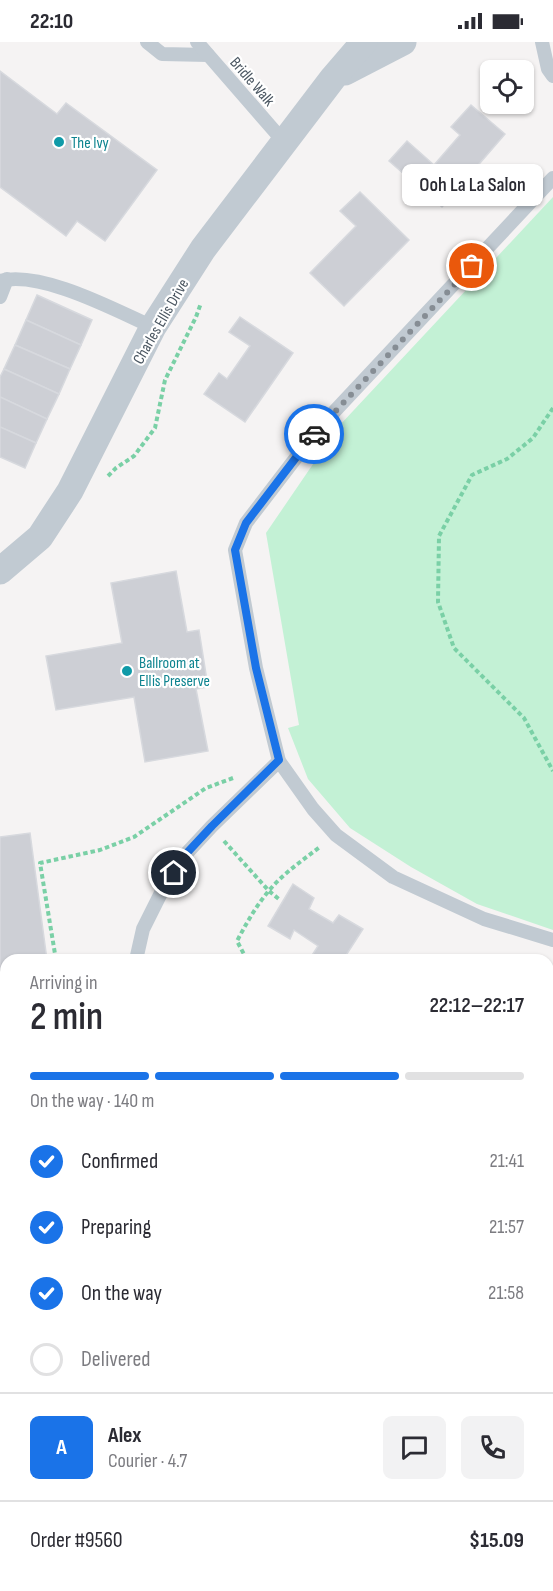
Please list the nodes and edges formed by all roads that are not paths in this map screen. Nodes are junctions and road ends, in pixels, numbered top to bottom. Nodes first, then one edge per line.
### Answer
1 (147, 42) edge
2 (197, 42) edge
3 (364, 42) edge
4 (403, 42) edge
5 (542, 42) edge
6 (208, 55) junction
7 (553, 76) edge
8 (333, 78) junction
9 (284, 142) junction
10 (553, 178) edge
11 (4, 280) edge
12 (0, 297) edge
13 (153, 327) junction
14 (0, 571) edge
15 (279, 760) junction
16 (553, 940) edge
17 (137, 954) edge

1 - 6 lane
2 - 6 lane, Bridle Walk
3 - 8 street, Charles Ellis Drive
4 - 8 street, Charles Ellis Drive
5 - 7 lane
6 - 9 lane, Bridle Walk
8 - 9 street, Charles Ellis Drive
9 - 13 street, Charles Ellis Drive
10 - 15 lane
11 - 12 lane
11 - 13 lane
13 - 14 street, Charles Ellis Drive
15 - 16 lane
15 - 17 lane

